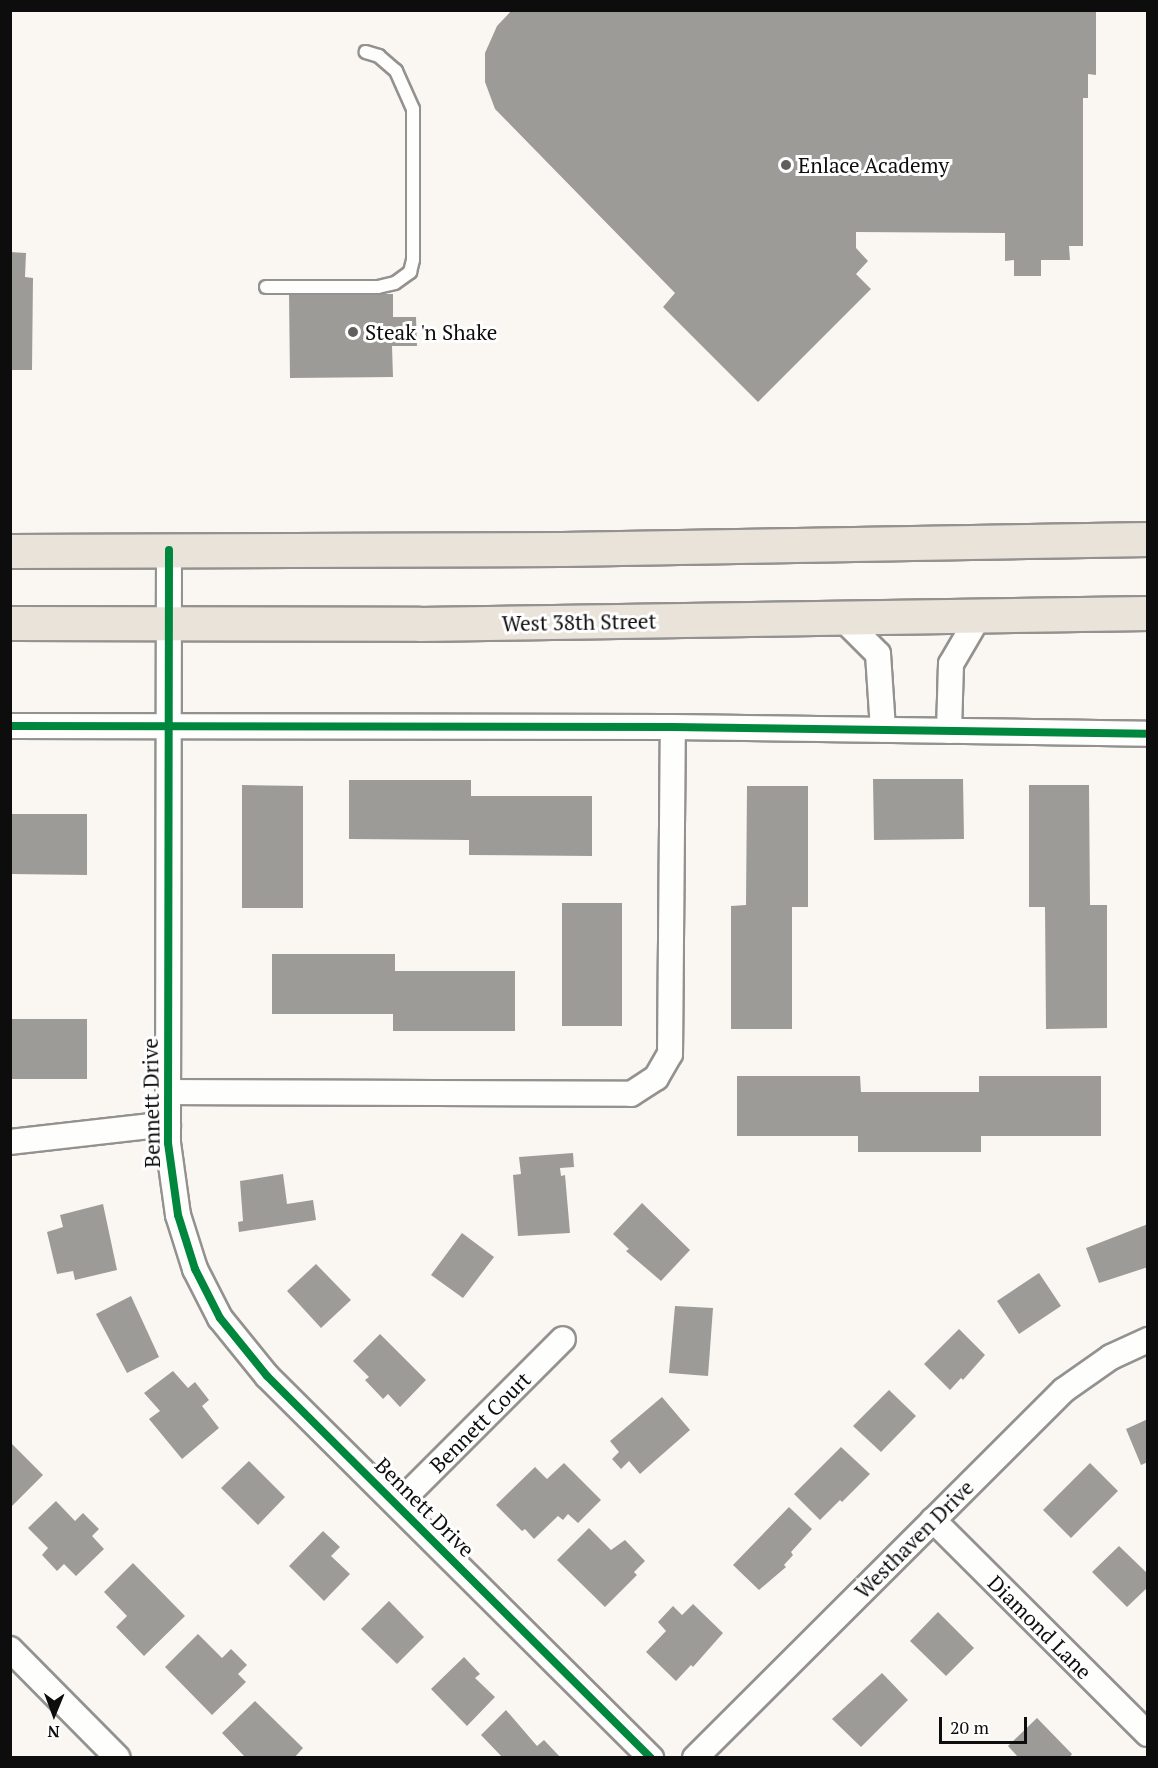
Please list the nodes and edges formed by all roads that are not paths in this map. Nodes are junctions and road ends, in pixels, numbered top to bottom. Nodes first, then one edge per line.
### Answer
1 (366, 52) dead end
2 (266, 287) dead end
3 (1148, 539) edge
4 (169, 550) junction
5 (10, 551) edge
6 (1148, 613) edge
7 (979, 616) junction
8 (842, 618) junction
9 (10, 623) edge
10 (169, 623) junction
11 (168, 725) junction
12 (10, 726) edge
13 (673, 727) junction
14 (883, 730) junction
15 (949, 731) junction
16 (1148, 734) edge
17 (168, 1092) junction
18 (168, 1124) junction
19 (10, 1142) edge
20 (563, 1339) dead end
21 (1148, 1340) edge
22 (398, 1504) junction
23 (933, 1520) junction
24 (10, 1649) edge
25 (1148, 1734) edge
26 (118, 1758) edge
27 (651, 1758) edge
28 (695, 1758) edge

1 - 2 lane
3 - 4 main road
4 - 5 main road
4 - 10 street, Bennett Drive
6 - 7 main road, West 38th Street
7 - 8 main road, West 38th Street
7 - 15 street
8 - 10 main road, West 38th Street
8 - 14 street
9 - 10 main road, West 38th Street
10 - 11 street, Bennett Drive
11 - 12 street
11 - 13 street
11 - 17 street, Bennett Drive
13 - 14 street
13 - 17 street
14 - 15 street
15 - 16 street
17 - 18 street, Bennett Drive
18 - 19 street
18 - 22 street, Bennett Drive
20 - 22 street, Bennett Court
21 - 23 street, Westhaven Drive
22 - 27 street, Bennett Drive
23 - 25 street, Diamond Lane
23 - 28 street, Westhaven Drive
24 - 26 street

